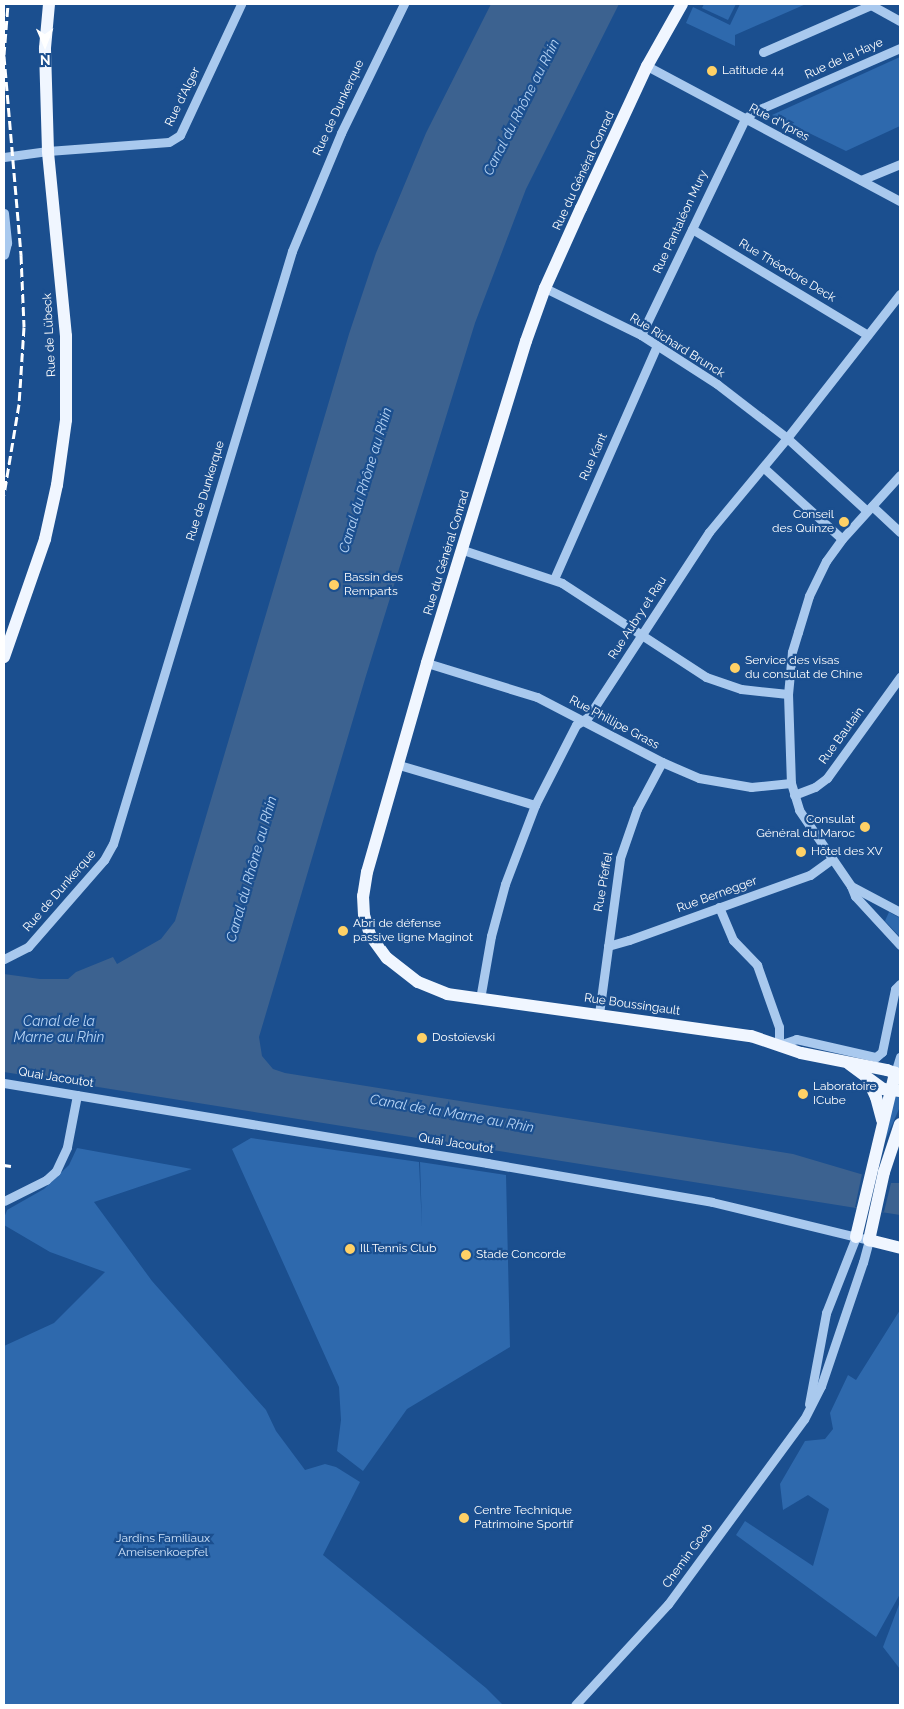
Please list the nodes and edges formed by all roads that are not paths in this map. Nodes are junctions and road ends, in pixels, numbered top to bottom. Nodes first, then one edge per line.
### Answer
1 (49, 4) edge
2 (241, 4) edge
3 (404, 4) edge
4 (682, 4) edge
5 (869, 4) edge
6 (900, 21) edge
7 (900, 48) edge
8 (763, 52) dead end
9 (647, 66) junction
10 (745, 119) junction
11 (48, 151) junction
12 (6, 155) edge
13 (900, 164) edge
14 (861, 180) junction
15 (900, 201) edge
16 (4, 213) edge
17 (692, 229) junction
18 (4, 255) edge
19 (545, 288) junction
20 (900, 294) edge
21 (868, 335) junction
22 (641, 336) junction
23 (657, 346) junction
24 (787, 438) junction
25 (764, 468) junction
26 (900, 475) edge
27 (870, 509) junction
28 (900, 532) edge
29 (842, 539) junction
30 (463, 550) junction
31 (554, 579) junction
32 (642, 635) junction
33 (4, 656) edge
34 (427, 663) junction
35 (900, 677) edge
36 (788, 694) junction
37 (583, 721) junction
38 (662, 762) junction
39 (399, 765) junction
40 (791, 782) junction
41 (794, 795) junction
42 (535, 805) junction
43 (832, 859) junction
44 (851, 886) junction
45 (719, 907) junction
46 (900, 912) edge
47 (900, 944) edge
48 (608, 946) junction
49 (4, 959) edge
50 (900, 984) edge
51 (480, 999) junction
52 (599, 1014) junction
53 (779, 1045) junction
54 (900, 1057) edge
55 (849, 1064) junction
56 (898, 1076) edge
57 (867, 1078) junction
58 (4, 1083) edge
59 (895, 1092) edge
60 (78, 1095) junction
61 (882, 1121) junction
62 (900, 1124) edge
63 (878, 1170) junction
64 (4, 1201) edge
65 (862, 1238) junction
66 (900, 1248) edge
67 (808, 1412) junction
68 (575, 1705) edge

1 - 11 main road, Rue de Lübeck
2 - 11 street, Rue d'Alger
3 - 49 street, Rue de Dunkerque
4 - 9 main road, Rue du Général Conrad
5 - 6 street
5 - 8 street
7 - 10 street, Rue de la Haye
9 - 10 street, Rue d'Ypres
9 - 19 main road, Rue du Général Conrad
10 - 14 street, Rue d'Ypres
10 - 17 street, Rue Pantaléon Mury
11 - 12 street, Rue d'Alger
11 - 33 main road, Rue de Lübeck
13 - 14 street
14 - 15 street, Rue d'Ypres
16 - 18 street
17 - 21 street, Rue Théodore Deck
17 - 22 street, Rue Pantaléon Mury
19 - 22 street, Rue Richard Brunck
19 - 30 main road, Rue du Général Conrad
20 - 21 street, Rue Aubry et Rau
21 - 24 street, Rue Aubry et Rau
22 - 23 street, Rue Richard Brunck
23 - 24 street, Rue Richard Brunck
23 - 31 street, Rue Kant
24 - 25 street, Rue Aubry et Rau
24 - 27 street, Rue Richard Brunck
25 - 29 street
25 - 32 street, Rue Aubry et Rau
26 - 27 street
27 - 28 street, Rue Richard Brunck
27 - 29 street
29 - 36 street
30 - 31 street
30 - 34 main road, Rue du Général Conrad
31 - 32 street
32 - 36 street
32 - 37 street, Rue Aubry et Rau
34 - 37 street, Rue Phillipe Grass
34 - 39 main road, Rue du Général Conrad
35 - 41 street, Rue Bautain
36 - 40 street
37 - 38 street, Rue Phillipe Grass
37 - 42 street, Rue Aubry et Rau
38 - 40 street, Rue Phillipe Grass
38 - 48 street, Rue Pfeffel
39 - 42 street
39 - 51 main road, Rue du Général Conrad
40 - 41 street
41 - 43 street
42 - 51 street, Rue Aubry et Rau
43 - 44 street
43 - 45 street, Rue Bernegger
44 - 46 street
44 - 47 street
45 - 48 street, Rue Bernegger
45 - 53 street
48 - 52 street, Rue Pfeffel
50 - 53 street, Rue Boussingault
51 - 52 main road, Rue Boussingault
52 - 53 main road, Rue Boussingault
53 - 55 main road, Rue Boussingault
54 - 56 street
55 - 56 main road, Rue Boussingault
55 - 57 main road, Rue Boussingault
56 - 59 main road
57 - 59 main road, Rue Boussingault
57 - 61 main road, Rue Boussingault
58 - 60 street, Quai Jacoutot
59 - 61 main road
60 - 64 street
60 - 65 street, Quai Jacoutot
61 - 63 main road
62 - 63 main road
63 - 65 main road
65 - 66 main road, Quai Jacoutot
65 - 67 street, Chemin Goeb
65 - 67 street, Chemin Goeb
67 - 68 street, Chemin Goeb

